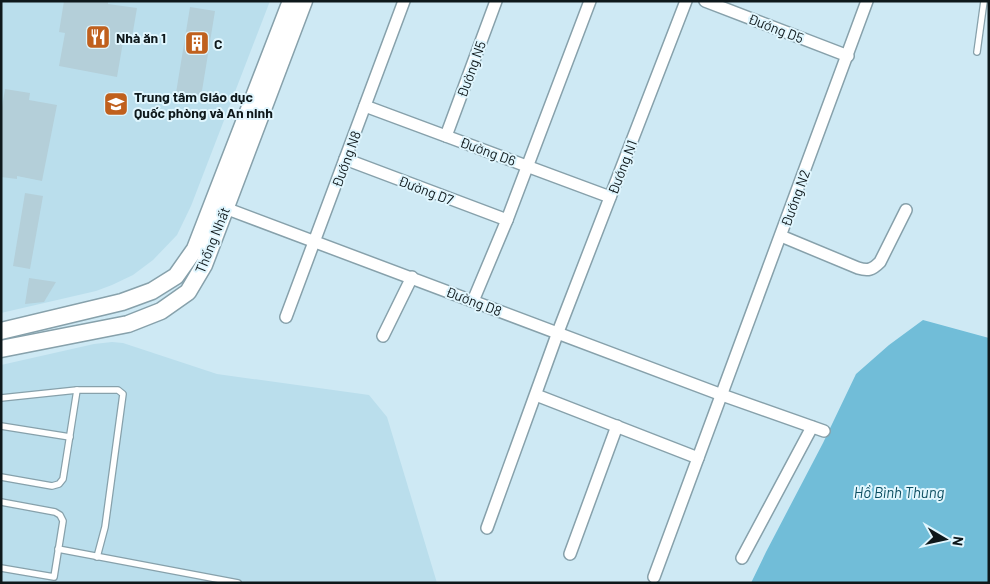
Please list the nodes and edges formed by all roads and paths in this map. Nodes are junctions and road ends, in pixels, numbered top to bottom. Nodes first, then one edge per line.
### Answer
1 (291, 1) edge
2 (304, 1) edge
3 (404, 1) edge
4 (496, 1) edge
5 (590, 1) edge
6 (686, 1) edge
7 (705, 1) edge
8 (868, 1) edge
9 (984, 1) edge
10 (977, 52) dead end
11 (848, 56) junction
12 (365, 106) junction
13 (446, 136) junction
14 (345, 160) junction
15 (528, 166) junction
16 (610, 197) junction
17 (226, 208) junction
18 (906, 210) dead end
19 (507, 220) junction
20 (781, 236) junction
21 (315, 241) junction
22 (412, 277) junction
23 (152, 291) junction
24 (473, 301) junction
25 (161, 311) junction
26 (286, 317) dead end
27 (1, 331) edge
28 (558, 332) junction
29 (383, 336) dead end
30 (1, 349) edge
31 (77, 390) junction
32 (536, 395) junction
33 (722, 395) junction
34 (1, 398) edge
35 (1, 426) edge
36 (617, 426) junction
37 (812, 427) junction
38 (824, 431) dead end
39 (70, 437) junction
40 (698, 458) junction
41 (1, 477) edge
42 (1, 502) edge
43 (487, 528) dead end
44 (58, 549) junction
45 (570, 554) dead end
46 (97, 557) junction
47 (742, 558) dead end
48 (1, 568) edge
49 (654, 577) dead end
50 (53, 580) edge
51 (238, 583) edge

1 - 23 main road, Thống Nhất
2 - 17 main road, Thống Nhất
3 - 12 street, Đướng N8
4 - 13 street, Đường N5
5 - 15 street
6 - 16 street, Đướng N1
7 - 11 street, Đướng D5
8 - 11 street, Đướng N2
9 - 10 lane
11 - 20 street, Đướng N2
12 - 13 street, Đường D6
12 - 14 street, Đướng N8
13 - 15 street, Đường D6
14 - 19 street, Đường D7
14 - 21 street, Đướng N8
15 - 16 street, Đường D6
15 - 19 street
16 - 28 street, Đướng N1
17 - 21 street, Đường D8
17 - 25 main road, Thống Nhất
18 - 20 street
19 - 24 street
20 - 33 street, Đướng N2
21 - 22 street, Đường D8
21 - 26 street, Đướng N8
22 - 24 street, Đường D8
22 - 29 street
23 - 25 main road
23 - 27 main road, Thống Nhất
24 - 28 street, Đường D8
25 - 30 main road, Thống Nhất
28 - 32 street, Đướng N1
28 - 33 street, Đường D8
31 - 34 lane
31 - 39 lane
31 - 46 lane
32 - 36 street
32 - 43 street, Đướng N1
33 - 37 street, Đường D8
33 - 40 street, Đướng N2
35 - 39 lane
36 - 40 street
36 - 45 street
37 - 38 street, Đường D8
37 - 47 street
39 - 41 lane
40 - 49 street, Đướng N2
42 - 44 lane
44 - 46 lane
44 - 50 lane
46 - 51 lane
48 - 50 lane

